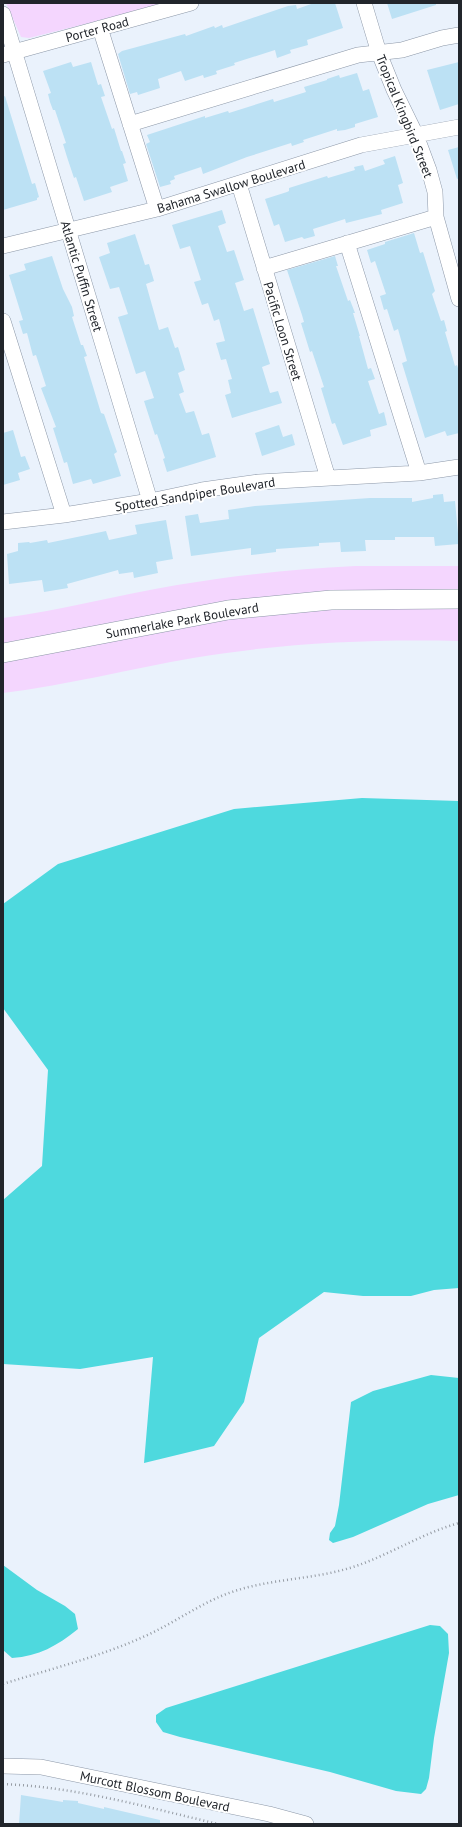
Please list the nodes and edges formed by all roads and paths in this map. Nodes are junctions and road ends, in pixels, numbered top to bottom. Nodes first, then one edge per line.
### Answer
1 (191, 3) edge
2 (364, 3) edge
3 (3, 14) edge
4 (100, 28) junction
5 (459, 35) edge
6 (9, 53) edge
7 (379, 53) junction
8 (130, 124) junction
9 (459, 127) edge
10 (416, 135) junction
11 (239, 184) junction
12 (157, 209) junction
13 (436, 217) junction
14 (68, 229) junction
15 (347, 243) junction
16 (3, 246) edge
17 (264, 268) junction
18 (459, 299) edge
19 (3, 322) edge
20 (459, 467) edge
21 (419, 473) junction
22 (328, 478) junction
23 (150, 501) junction
24 (64, 515) junction
25 (3, 522) edge
26 (459, 599) edge
27 (3, 653) edge
28 (459, 1523) edge
29 (3, 1684) edge
30 (3, 1766) edge
31 (3, 1784) edge
32 (267, 1819) edge
33 (218, 1824) edge
34 (306, 1824) edge

1 - 4 street, Porter Road
2 - 7 street, Tropical Kingbird Street
3 - 6 street, Atlantic Puffin Street
4 - 6 street, Porter Road
4 - 8 street
5 - 7 street
6 - 14 street, Atlantic Puffin Street
7 - 8 street
7 - 10 street, Tropical Kingbird Street
8 - 12 street
9 - 10 street, Bahama Swallow Boulevard
10 - 11 street, Bahama Swallow Boulevard
10 - 13 street, Tropical Kingbird Street
11 - 12 street, Bahama Swallow Boulevard
11 - 17 street, Pacific Loon Street
12 - 14 street, Bahama Swallow Boulevard
13 - 15 street
13 - 18 street, Tropical Kingbird Street
14 - 16 street, Bahama Swallow Boulevard
14 - 23 street, Atlantic Puffin Street
15 - 17 street
15 - 21 street
17 - 22 street, Pacific Loon Street
19 - 24 street
20 - 21 street, Spotted Sandpiper Boulevard
21 - 22 street, Spotted Sandpiper Boulevard
22 - 23 street, Spotted Sandpiper Boulevard
23 - 24 street, Spotted Sandpiper Boulevard
24 - 25 street, Spotted Sandpiper Boulevard
26 - 27 main road, Summerlake Park Boulevard
28 - 29 path
30 - 32 street, Murcott Blossom Boulevard
31 - 33 path
32 - 34 street, Murcott Blossom Boulevard

